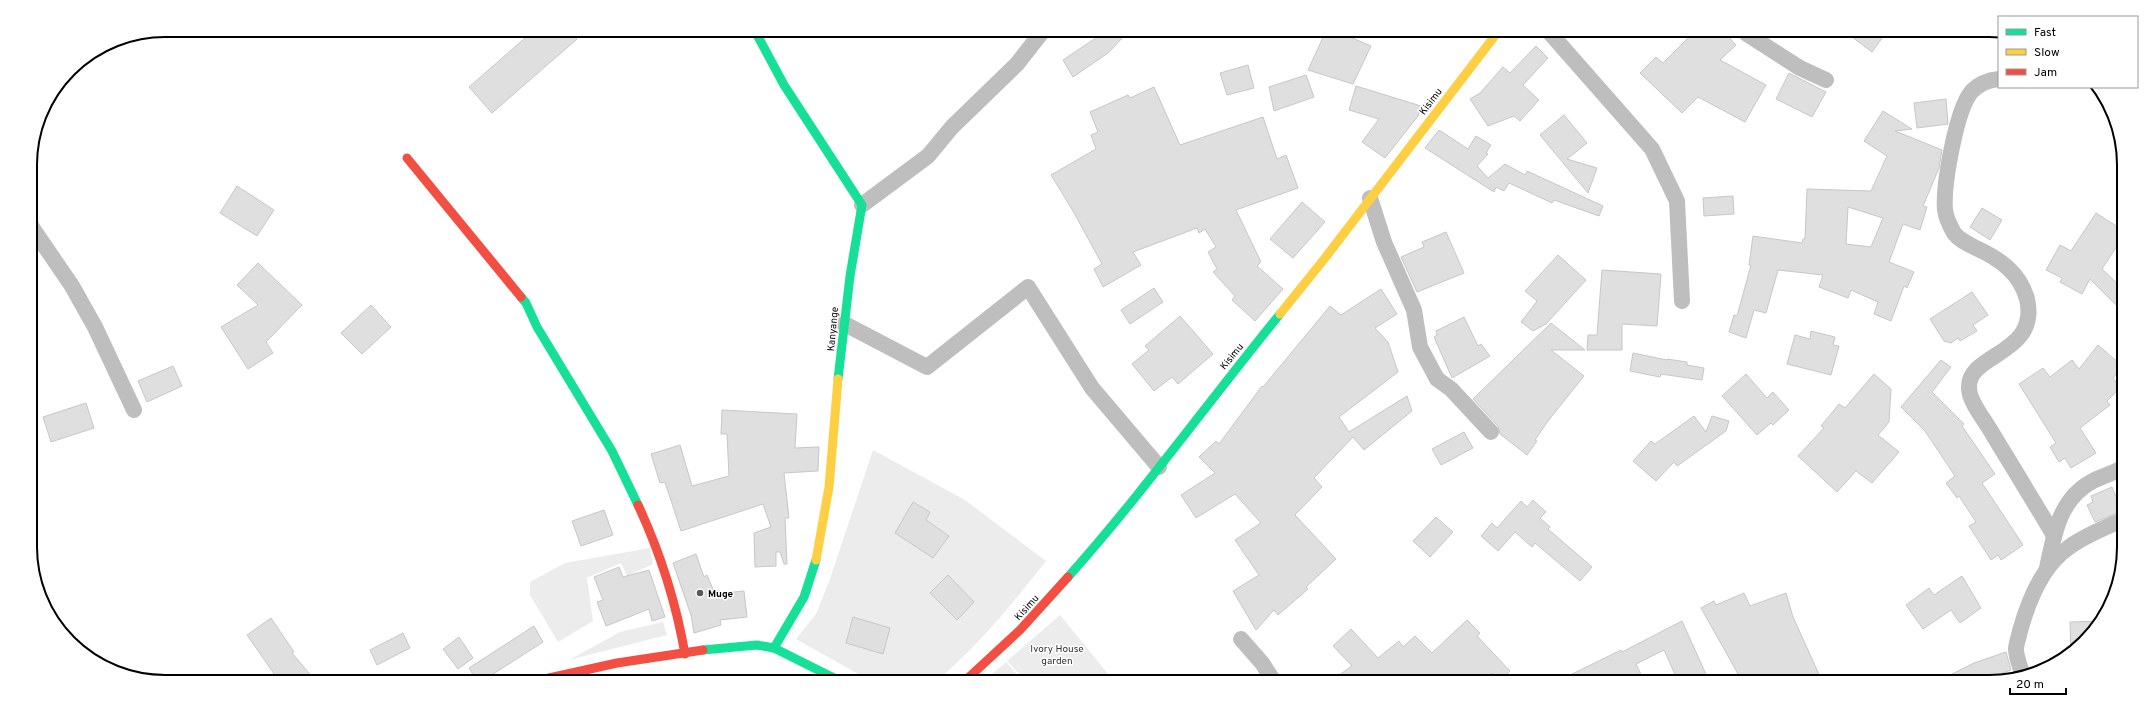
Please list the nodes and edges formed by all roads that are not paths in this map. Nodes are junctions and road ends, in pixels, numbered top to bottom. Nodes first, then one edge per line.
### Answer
1 (758, 37) edge
2 (1038, 37) edge
3 (1494, 37) edge
4 (1553, 37) edge
5 (1752, 37) edge
6 (1998, 79) edge
7 (1826, 80) dead end
8 (407, 158) dead end
9 (1370, 198) junction
10 (862, 206) junction
11 (37, 235) edge
12 (1682, 301) dead end
13 (843, 323) junction
14 (134, 410) dead end
15 (1491, 432) dead end
16 (1159, 467) junction
17 (2117, 470) edge
18 (2117, 522) edge
19 (2053, 534) junction
20 (2046, 571) junction
21 (1241, 639) dead end
22 (774, 648) junction
23 (685, 654) junction
24 (2022, 671) edge
25 (562, 675) edge
26 (828, 675) edge
27 (971, 675) edge
28 (1270, 675) edge

1 - 10 street
2 - 10 street
3 - 9 street, Kisimu
4 - 12 street
5 - 7 street
6 - 19 street
8 - 23 street
9 - 15 street
9 - 16 street, Kisimu
10 - 13 street, Kanyange
11 - 14 street
13 - 16 street
13 - 22 street, Kanyange
16 - 27 street, Kisimu
17 - 19 street
18 - 20 street
19 - 20 street
20 - 24 street
21 - 28 street
22 - 23 street
22 - 26 street
23 - 25 street

